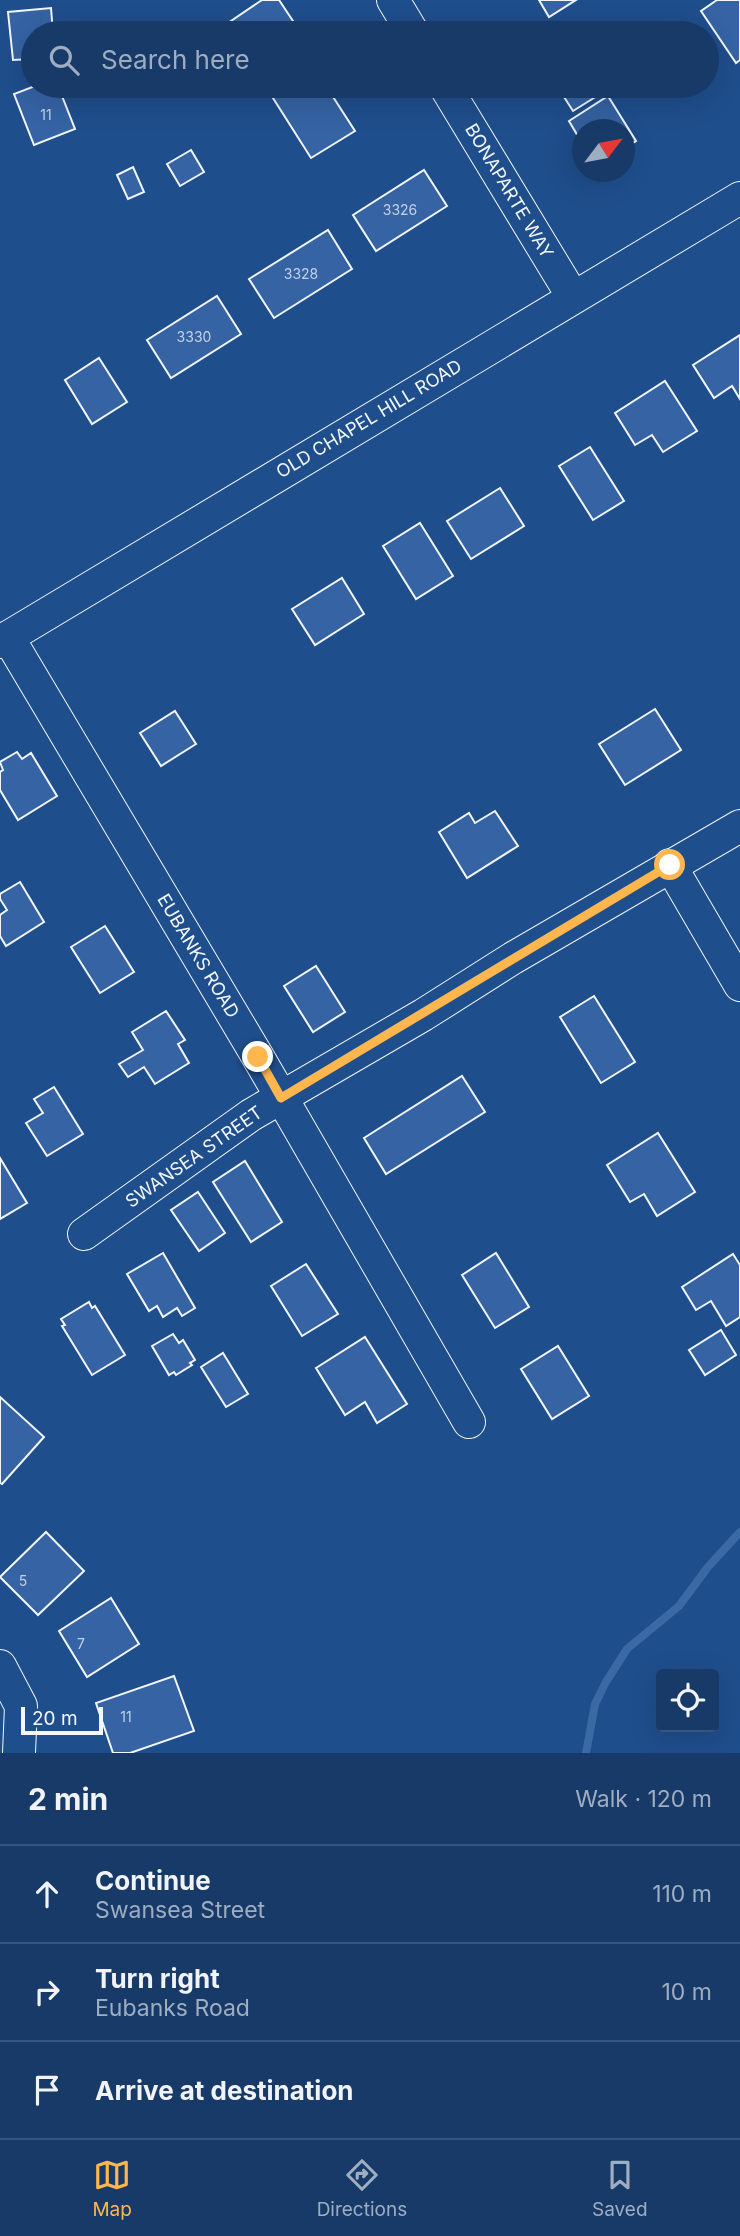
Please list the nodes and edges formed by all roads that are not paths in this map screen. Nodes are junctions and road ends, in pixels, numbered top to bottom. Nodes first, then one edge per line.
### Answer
1 (393, 0) edge
2 (406, 21) edge
3 (452, 98) edge
4 (740, 198) edge
5 (573, 297) junction
6 (4, 639) edge
7 (740, 826) edge
8 (670, 865) junction
9 (740, 985) edge
10 (281, 1098) junction
11 (83, 1234) dead end
12 (469, 1422) dead end
13 (0, 1665) edge
14 (19, 1753) edge

1 - 2 street
3 - 5 street, BONAPARTE WAY
4 - 5 street, OLD CHAPEL HILL ROAD
5 - 6 street, OLD CHAPEL HILL ROAD
6 - 10 street, EUBANKS ROAD
7 - 8 street, SWANSEA STREET
8 - 9 street
8 - 10 street, SWANSEA STREET
10 - 11 street, SWANSEA STREET
10 - 12 street, EUBANKS ROAD
13 - 14 street

